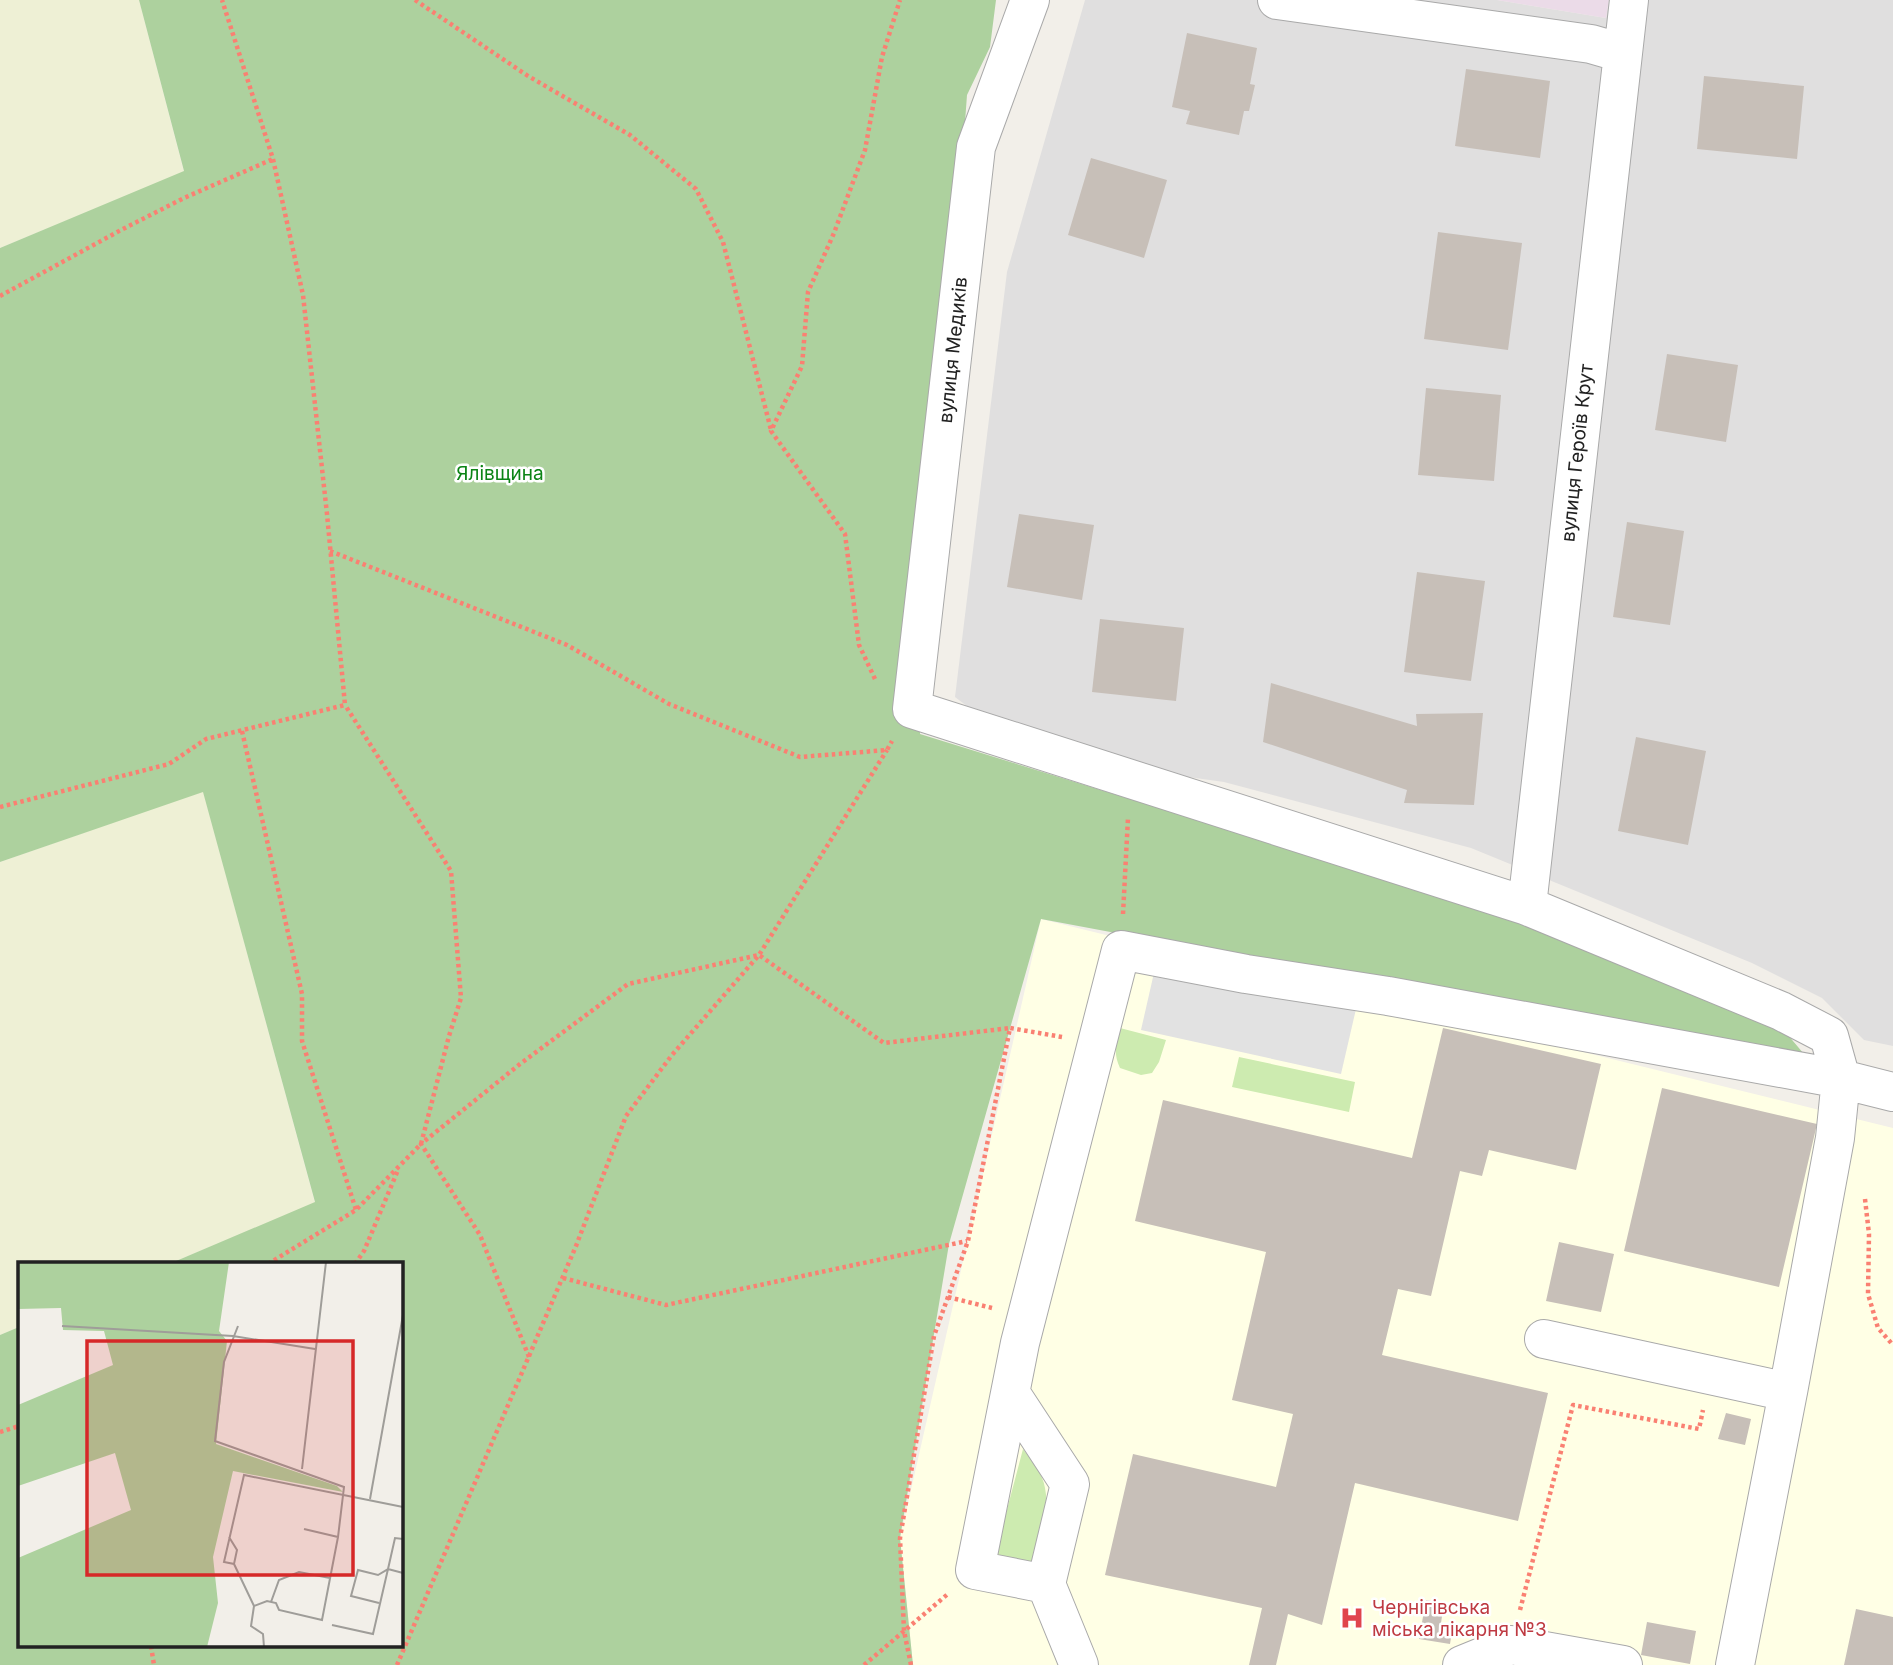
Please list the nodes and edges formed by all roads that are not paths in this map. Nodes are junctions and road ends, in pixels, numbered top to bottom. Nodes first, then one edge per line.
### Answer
1 (1030, 0) edge
2 (1277, 0) edge
3 (1629, 0) edge
4 (1622, 53) junction
5 (1527, 906) junction
6 (1841, 1079) junction
7 (1893, 1092) edge
8 (1545, 1339) dead end
9 (1788, 1392) junction
10 (1011, 1394) junction
11 (1046, 1584) junction
12 (1079, 1665) edge
13 (1462, 1665) edge
14 (1623, 1665) edge
15 (1735, 1665) edge

1 - 5 street, вулиця Медиків
2 - 4 street
3 - 4 street, вулиця Героїв Крут
4 - 5 street, вулиця Героїв Крут
5 - 6 street
6 - 7 street
6 - 9 street
6 - 10 street
8 - 9 street
9 - 15 street
10 - 11 street
10 - 11 street
11 - 12 street
13 - 14 street

